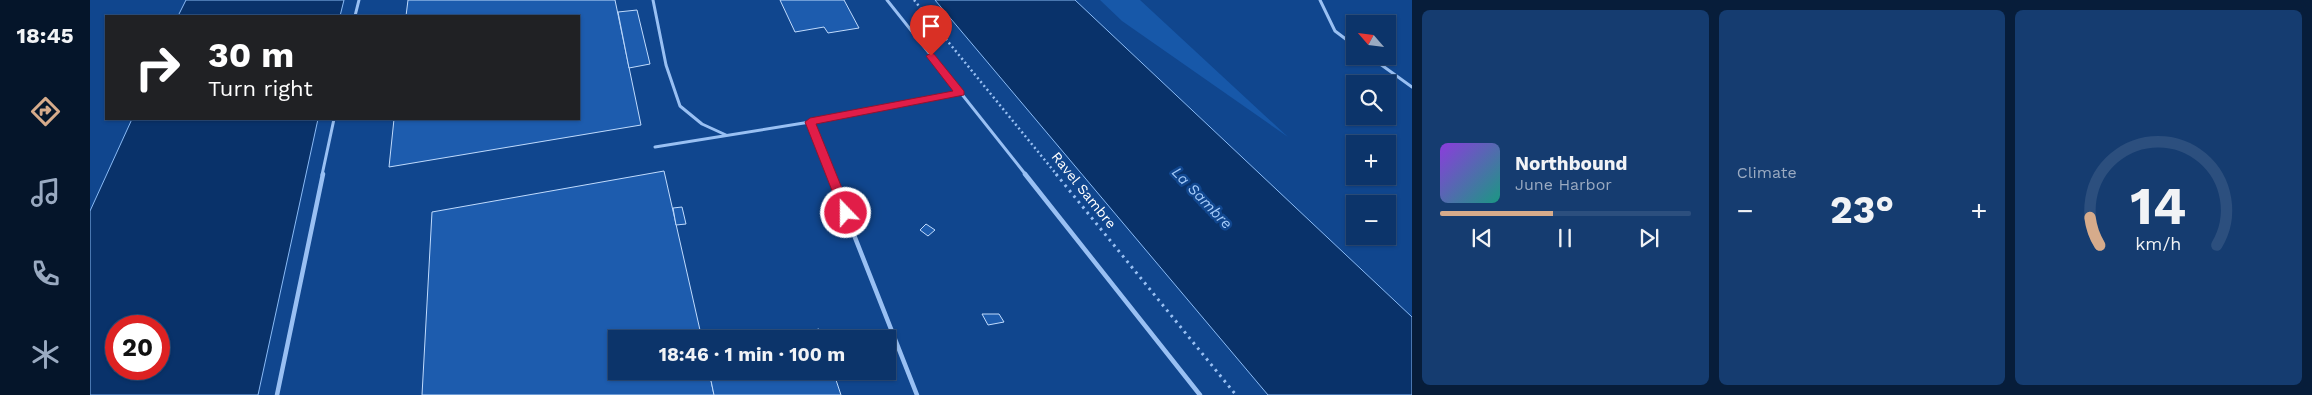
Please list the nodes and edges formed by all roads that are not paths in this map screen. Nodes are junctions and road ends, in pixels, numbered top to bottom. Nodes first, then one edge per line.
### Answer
1 (359, 0) edge
2 (653, 0) edge
3 (887, 0) edge
4 (1320, 0) edge
5 (355, 15) edge
6 (1346, 40) edge
7 (1381, 65) edge
8 (1412, 87) edge
9 (960, 93) junction
10 (334, 120) edge
11 (810, 122) junction
12 (726, 135) junction
13 (655, 147) dead end
14 (277, 395) edge
15 (918, 395) edge
16 (1200, 395) edge

1 - 5 lane
2 - 12 lane
3 - 9 lane
4 - 6 lane
7 - 8 lane
9 - 11 lane
9 - 16 lane
10 - 14 lane
11 - 12 lane
11 - 15 lane
12 - 13 lane

